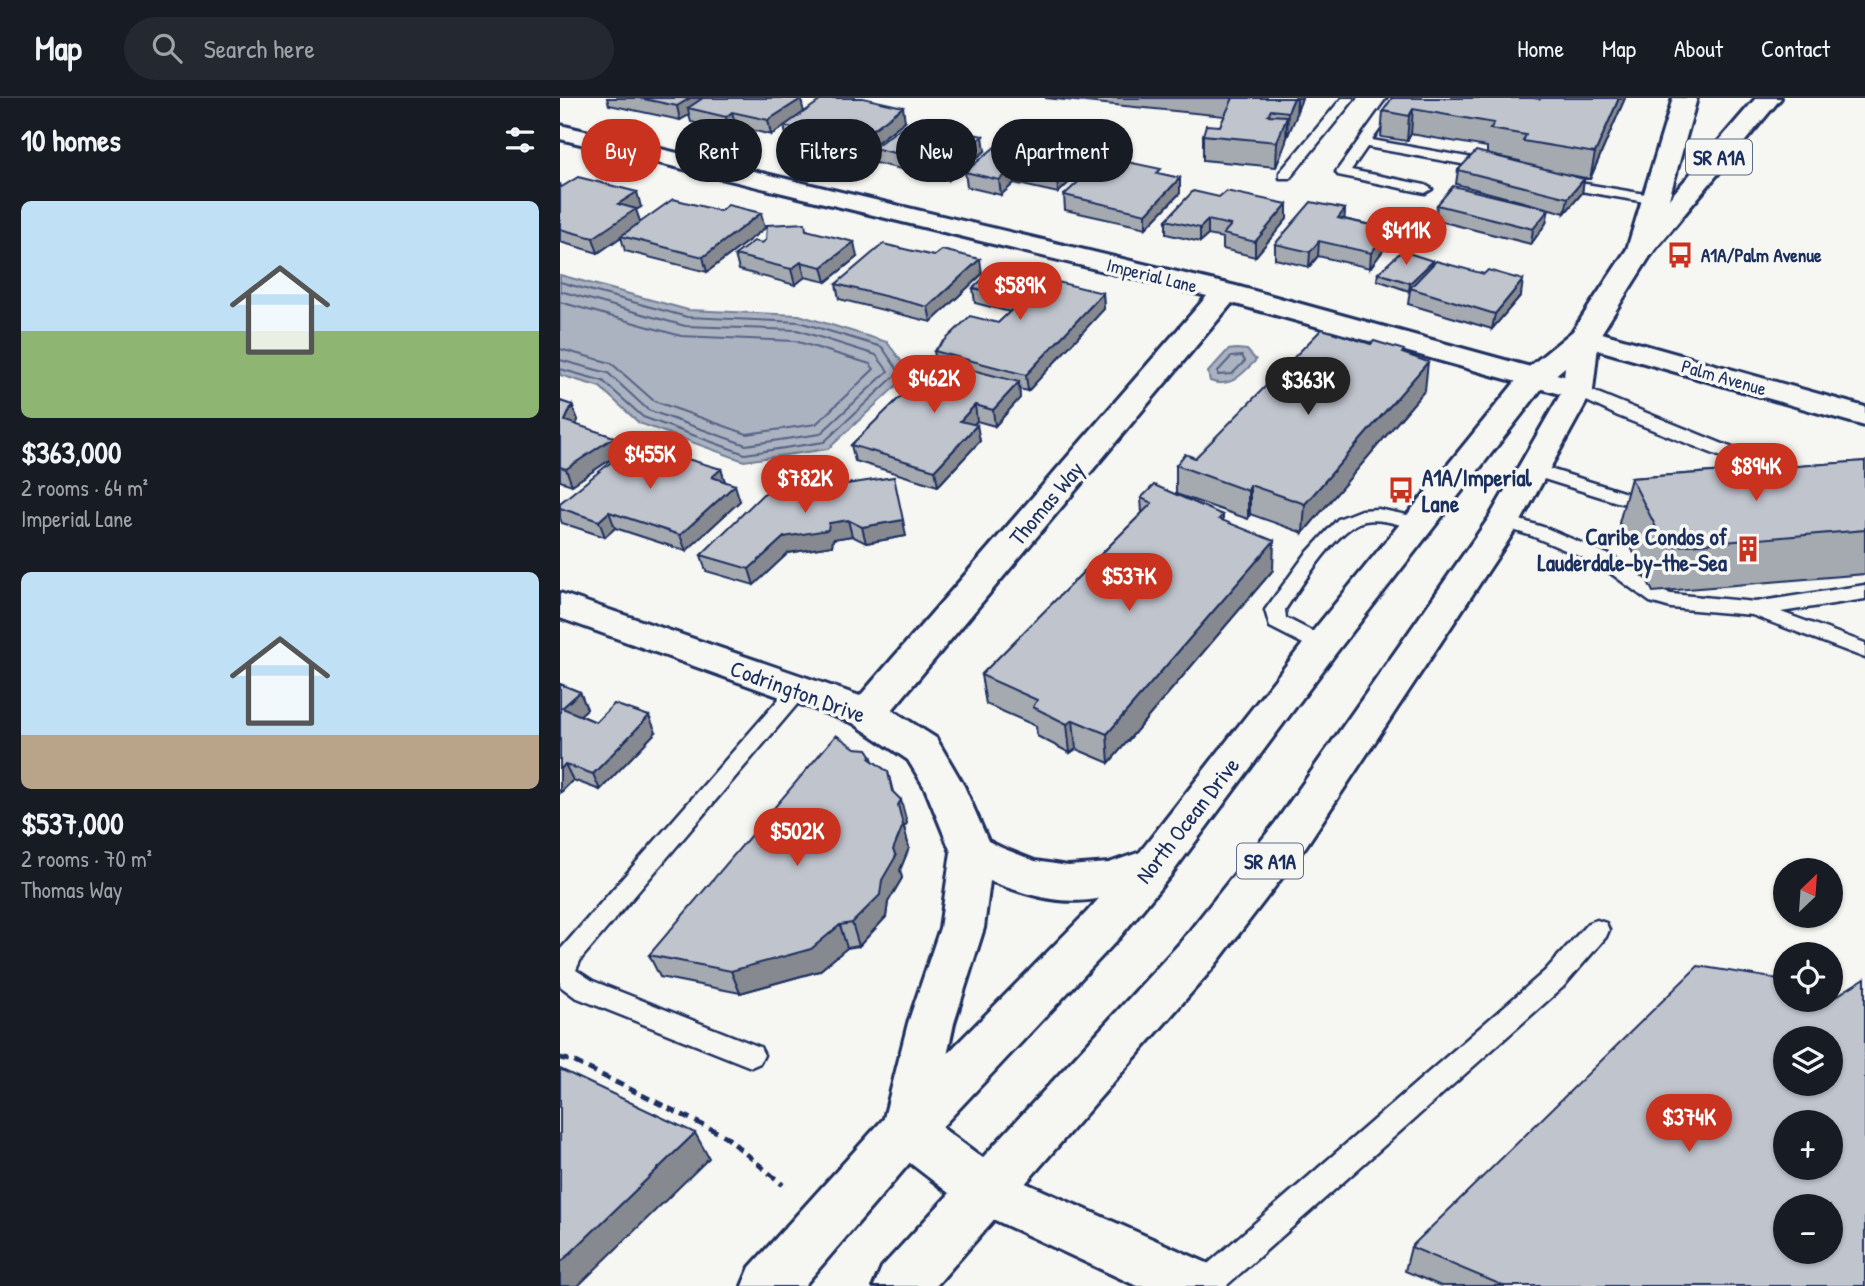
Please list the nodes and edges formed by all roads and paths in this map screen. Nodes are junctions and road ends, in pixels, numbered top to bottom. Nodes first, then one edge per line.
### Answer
1 (1349, 98) edge
2 (1403, 98) edge
3 (1685, 98) edge
4 (1769, 98) edge
5 (560, 131) edge
6 (1363, 142) junction
7 (1505, 169) edge
8 (1285, 176) dead end
9 (1541, 179) edge
10 (1425, 188) dead end
11 (1657, 200) junction
12 (1641, 249) junction
13 (1226, 292) junction
14 (1584, 337) junction
15 (1535, 377) junction
16 (1578, 390) junction
17 (1865, 417) edge
18 (1534, 470) junction
19 (1785, 494) edge
20 (1666, 503) edge
21 (1504, 521) junction
22 (1419, 523) junction
23 (1865, 593) edge
24 (560, 605) edge
25 (1755, 609) junction
26 (1322, 645) junction
27 (1865, 652) edge
28 (798, 691) junction
29 (867, 713) junction
30 (972, 852) junction
31 (1155, 864) junction
32 (1597, 929) dead end
33 (751, 1055) dead end
34 (560, 1058) edge
35 (906, 1130) junction
36 (783, 1185) dead end
37 (985, 1190) junction
38 (769, 1286) edge
39 (901, 1286) edge
40 (1197, 1286) edge
41 (1204, 1286) edge

1 - 8 lane
2 - 6 lane
3 - 11 street
4 - 12 street, SR A1A
5 - 13 street, Imperial Lane
6 - 7 lane
6 - 10 lane
9 - 11 lane
11 - 12 street
12 - 14 street, North Ocean Drive / SR A1A
13 - 15 street, Imperial Lane
13 - 29 street, Thomas Way
14 - 15 street, North Ocean Drive / SR A1A
14 - 16 street, North Ocean Drive / SR A1A
14 - 17 street, Palm Avenue
15 - 16 street, Imperial Lane
15 - 22 street, North Ocean Drive / SR A1A
16 - 18 street, North Ocean Drive / SR A1A
16 - 19 lane
18 - 20 lane
18 - 21 street, North Ocean Drive / SR A1A
21 - 25 lane
21 - 37 street, North Ocean Drive / SR A1A
22 - 26 street, North Ocean Drive / SR A1A
22 - 26 lane
23 - 25 lane
24 - 28 street, Codrington Drive
25 - 27 lane
26 - 31 street, North Ocean Drive / SR A1A
28 - 29 street, Codrington Drive
28 - 33 lane
29 - 30 street, Codrington Drive
30 - 31 street
30 - 35 street
31 - 35 street, North Ocean Drive / SR A1A
32 - 41 lane
34 - 36 path
35 - 37 street
35 - 38 street, North Ocean Drive / SR A1A
37 - 39 street, North Ocean Drive / SR A1A
37 - 40 street

